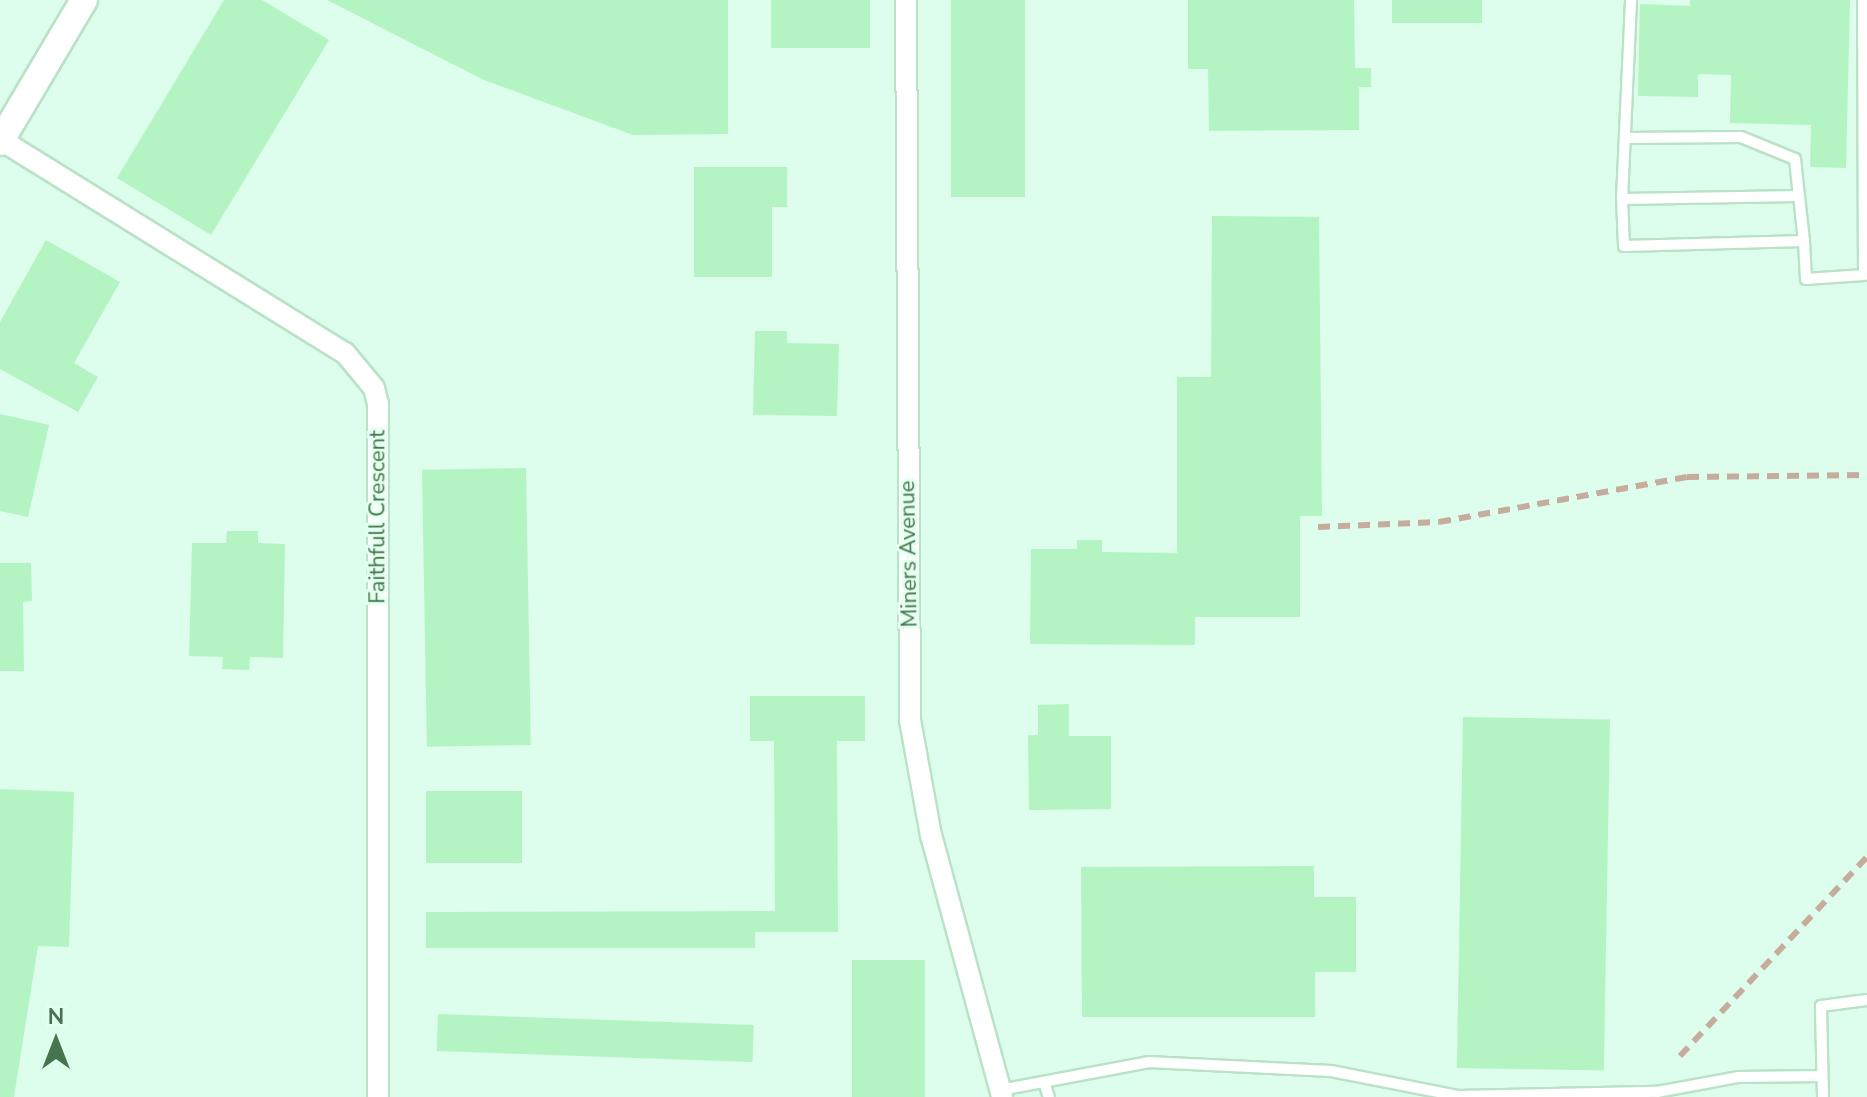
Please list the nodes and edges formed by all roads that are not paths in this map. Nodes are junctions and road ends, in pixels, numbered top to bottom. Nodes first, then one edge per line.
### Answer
1 (84, 0) edge
2 (906, 0) edge
3 (1631, 0) edge
4 (1863, 0) edge
5 (1625, 138) junction
6 (1, 141) edge
7 (1799, 196) junction
8 (1622, 199) junction
9 (1804, 241) junction
10 (1867, 1000) edge
11 (1822, 1076) junction
12 (1044, 1082) junction
13 (1001, 1093) edge
14 (378, 1097) edge
15 (1049, 1097) edge
16 (1458, 1097) edge
17 (1823, 1097) edge

1 - 6 street
2 - 13 street, Miners Avenue
3 - 5 lane
4 - 9 lane
5 - 7 lane
5 - 8 lane
6 - 14 street, Faithfull Crescent
7 - 8 lane
7 - 9 lane
8 - 9 lane
10 - 11 lane
11 - 16 lane
11 - 17 lane
12 - 13 lane
12 - 15 lane
12 - 16 lane

